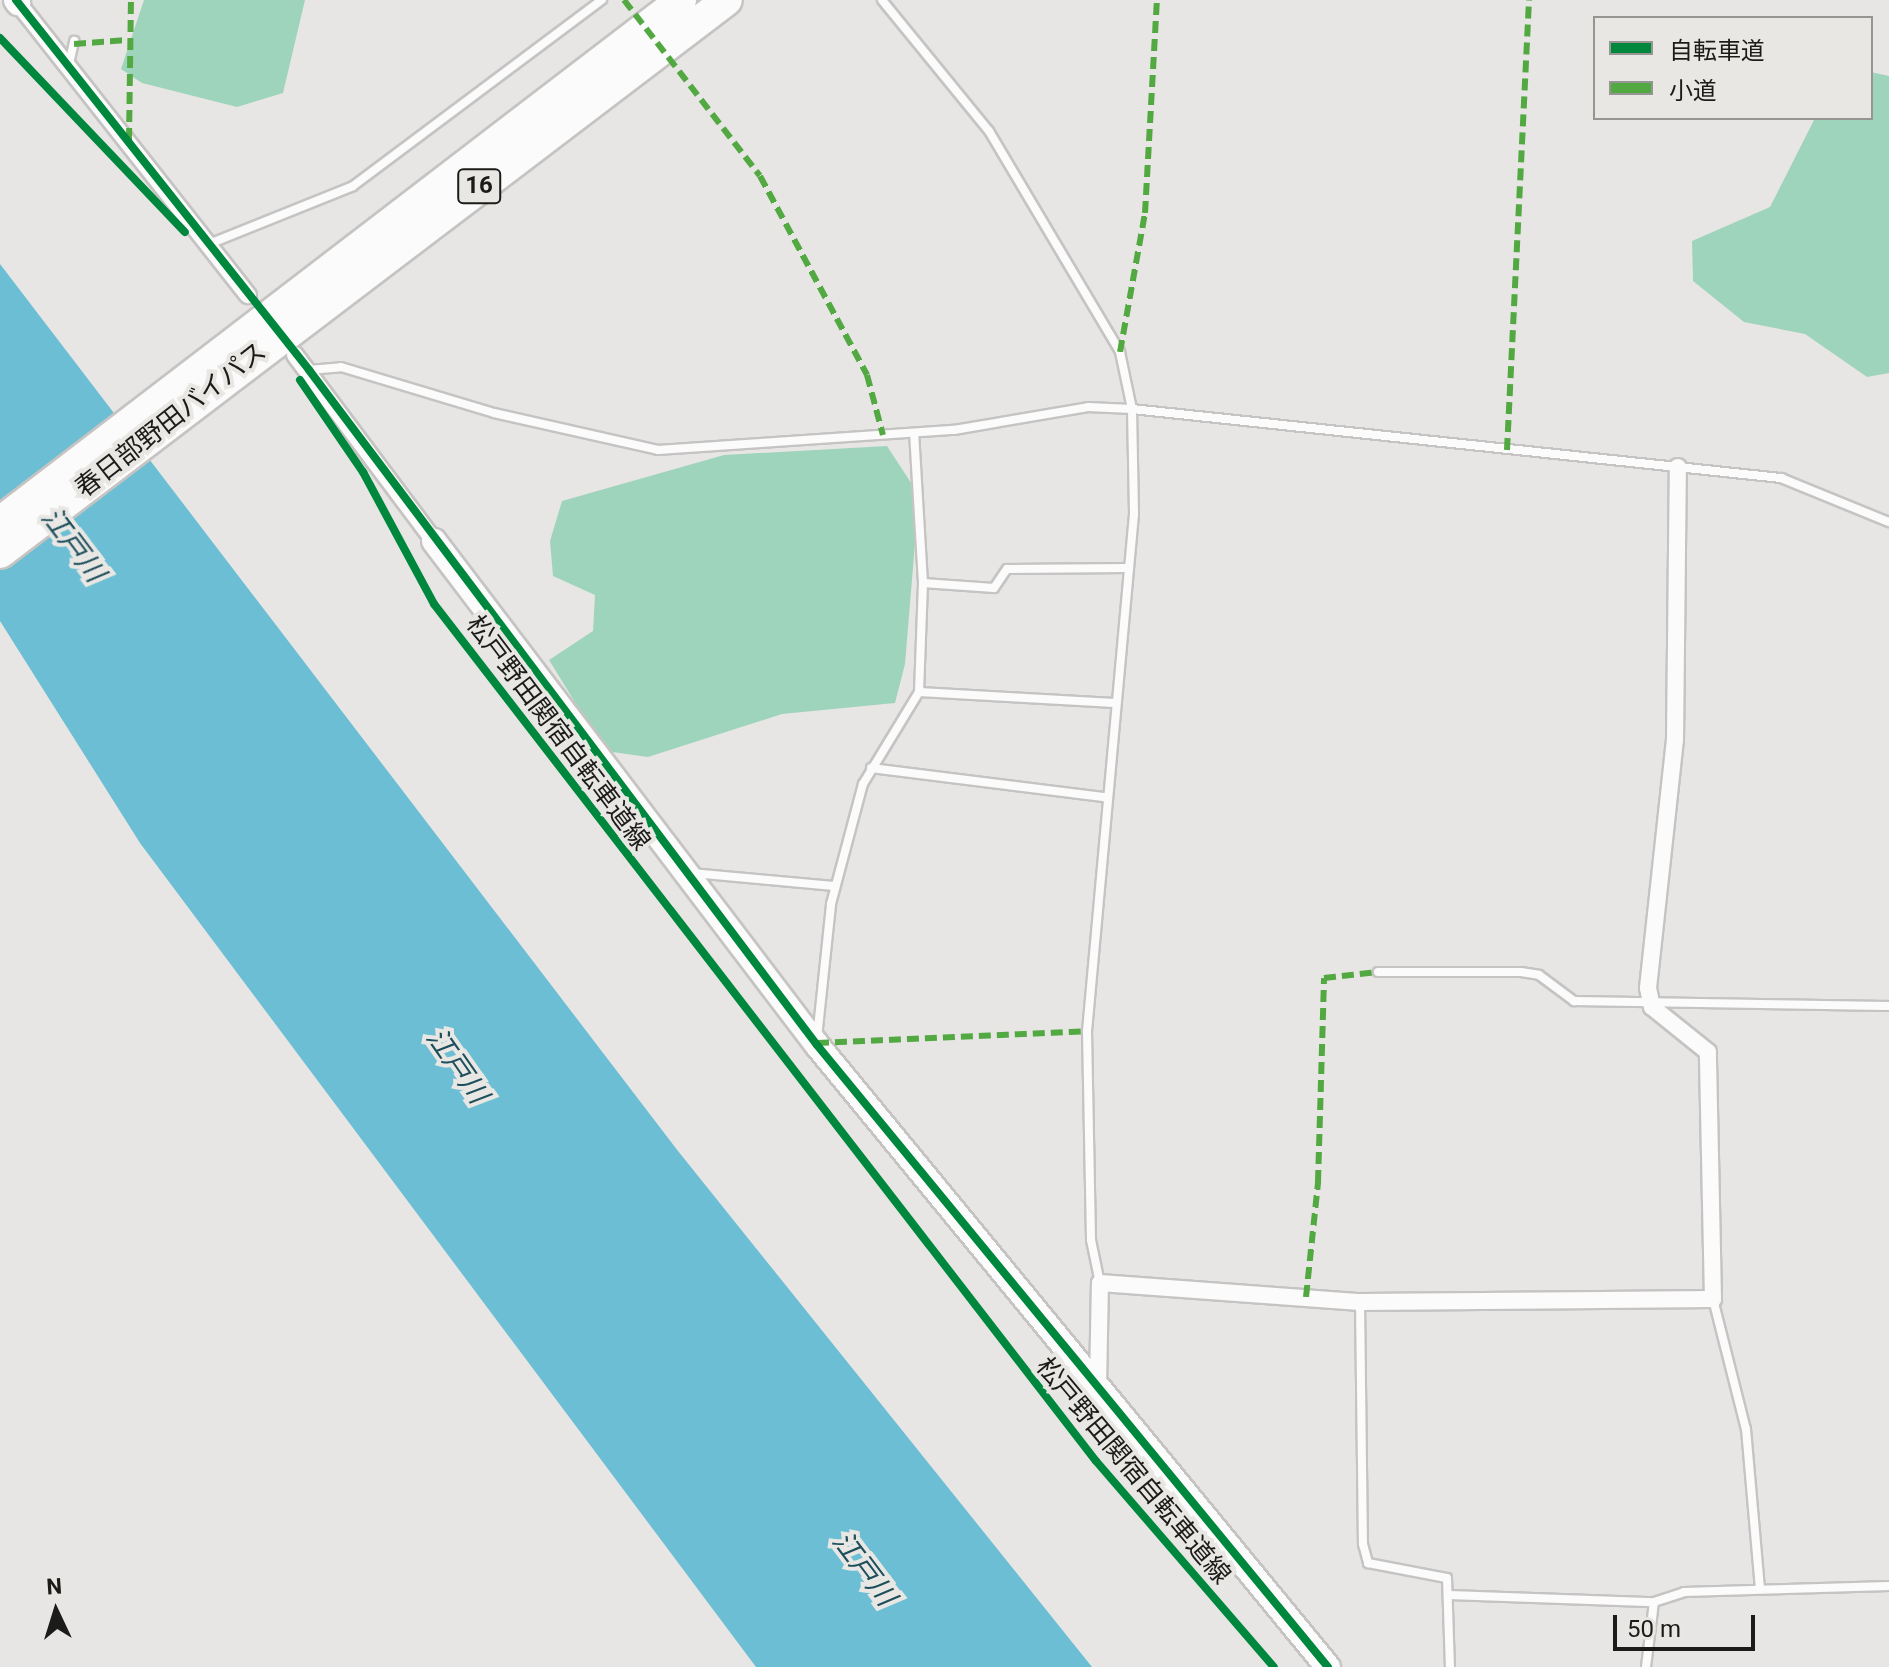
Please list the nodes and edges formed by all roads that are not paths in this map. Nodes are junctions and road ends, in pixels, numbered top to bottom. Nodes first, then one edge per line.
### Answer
1 (602, 0) edge
2 (681, 0) edge
3 (727, 0) edge
4 (882, 0) edge
5 (17, 2) edge
6 (74, 41) dead end
7 (68, 69) junction
8 (209, 244) junction
9 (248, 295) dead end
10 (295, 355) dead end
11 (224, 363) junction
12 (309, 370) junction
13 (1132, 409) junction
14 (914, 433) junction
15 (1678, 467) junction
16 (0, 522) edge
17 (1889, 522) edge
18 (434, 541) joint
19 (0, 553) edge
20 (1128, 568) junction
21 (923, 583) junction
22 (919, 692) junction
23 (1115, 703) junction
24 (871, 768) junction
25 (1105, 797) junction
26 (687, 873) junction
27 (835, 886) junction
28 (1378, 972) dead end
29 (1650, 1001) junction
30 (1889, 1006) edge
31 (817, 1045) junction
32 (1100, 1283) junction
33 (1713, 1299) junction
34 (1360, 1302) junction
35 (1098, 1386) junction
36 (1889, 1586) edge
37 (1760, 1588) junction
38 (1449, 1595) junction
39 (1654, 1602) junction
40 (1328, 1667) edge
41 (1450, 1667) edge
42 (1646, 1667) edge

1 - 8 lane
2 - 11 highway, 春日部野田バイパス / 16
3 - 11 highway, 春日部野田バイパス / 16
4 - 13 lane
5 - 7 street
6 - 7 lane
7 - 8 street
8 - 9 street
10 - 12 street
11 - 16 highway, 春日部野田バイパス / 16
11 - 19 highway, 春日部野田バイパス / 16
12 - 14 lane
12 - 18 street
13 - 14 lane
13 - 15 lane
13 - 20 lane
14 - 21 lane
15 - 17 lane
15 - 29 street
18 - 26 street
20 - 21 lane
20 - 23 lane
21 - 22 lane
22 - 23 lane
22 - 24 lane
23 - 25 lane
24 - 25 lane
24 - 27 lane
25 - 32 lane
26 - 27 lane
26 - 31 street
27 - 31 lane
28 - 29 lane
29 - 30 lane
29 - 33 street
31 - 35 street
32 - 34 street
32 - 35 street
33 - 34 street
33 - 37 lane
34 - 38 lane
35 - 40 street
36 - 37 lane
37 - 39 lane
38 - 39 lane
38 - 41 lane
39 - 42 lane

